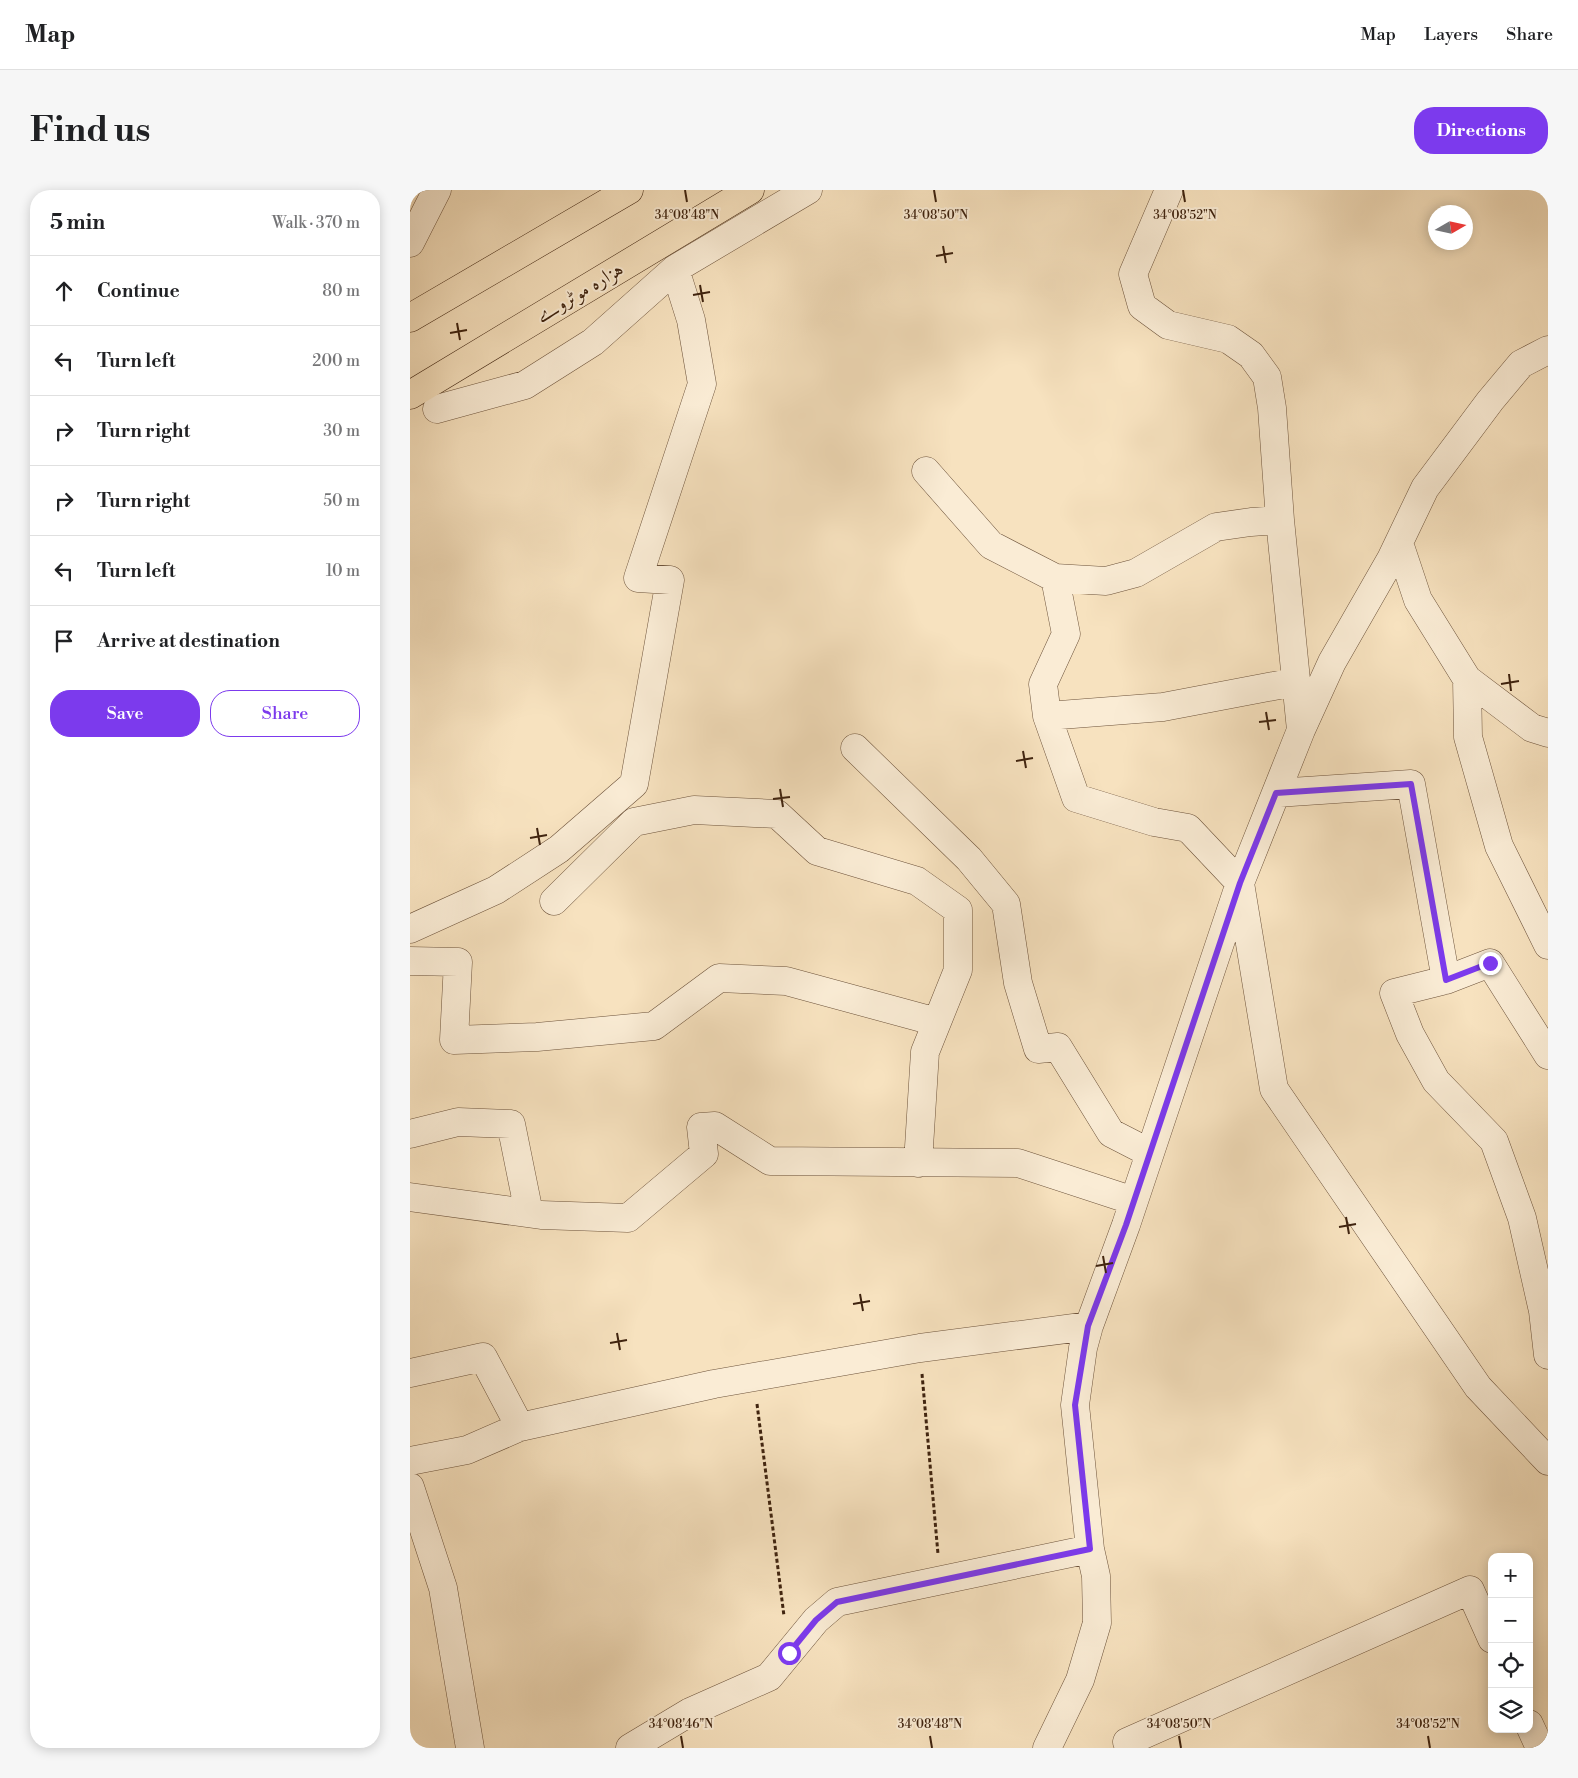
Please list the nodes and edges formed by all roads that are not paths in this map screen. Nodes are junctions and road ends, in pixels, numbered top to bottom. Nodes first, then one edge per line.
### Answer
1 (437, 190) edge
2 (629, 190) edge
3 (750, 190) edge
4 (808, 190) edge
5 (1169, 190) edge
6 (410, 243) edge
7 (675, 268) junction
8 (410, 318) edge
9 (1548, 350) edge
10 (410, 395) edge
11 (437, 410) dead end
12 (926, 472) dead end
13 (1280, 520) junction
14 (1399, 542) junction
15 (1055, 578) junction
16 (1467, 679) junction
17 (1295, 682) junction
18 (1047, 716) junction
19 (1301, 730) junction
20 (1548, 732) edge
21 (855, 748) dead end
22 (1276, 793) junction
23 (1240, 883) junction
24 (554, 901) dead end
25 (410, 928) edge
26 (1548, 945) edge
27 (410, 961) edge
28 (1446, 980) junction
29 (937, 1022) junction
30 (1548, 1055) edge
31 (410, 1134) edge
32 (1150, 1153) junction
33 (918, 1163) junction
34 (410, 1197) edge
35 (1134, 1201) junction
36 (529, 1213) junction
37 (1088, 1326) junction
38 (1548, 1355) edge
39 (410, 1373) edge
40 (520, 1427) junction
41 (410, 1460) edge
42 (1548, 1461) edge
43 (410, 1487) edge
44 (1090, 1549) junction
45 (1488, 1630) edge
46 (1533, 1733) edge
47 (470, 1748) edge
48 (630, 1748) edge
49 (1047, 1748) edge
50 (1130, 1748) edge
51 (1540, 1748) edge

1 - 6 street
2 - 8 highway
3 - 10 highway, ہزارہ موٹروے
4 - 7 street
5 - 13 street
7 - 11 street
7 - 25 street
9 - 14 street
12 - 15 street
13 - 15 street
13 - 17 street
14 - 16 street
14 - 19 street
15 - 18 street
16 - 20 street
16 - 26 street
17 - 18 street
17 - 19 street
18 - 23 street
19 - 22 street
21 - 32 street
22 - 23 street
22 - 28 street
23 - 32 street
23 - 42 street
24 - 29 street
27 - 29 street
28 - 30 street
28 - 38 street
29 - 33 street
31 - 36 street
32 - 35 street
33 - 35 street
33 - 36 street
34 - 36 street
35 - 37 street
37 - 40 street
37 - 44 street
39 - 40 street
40 - 41 street
43 - 47 street
44 - 48 street
44 - 49 street
45 - 50 street
46 - 51 street

